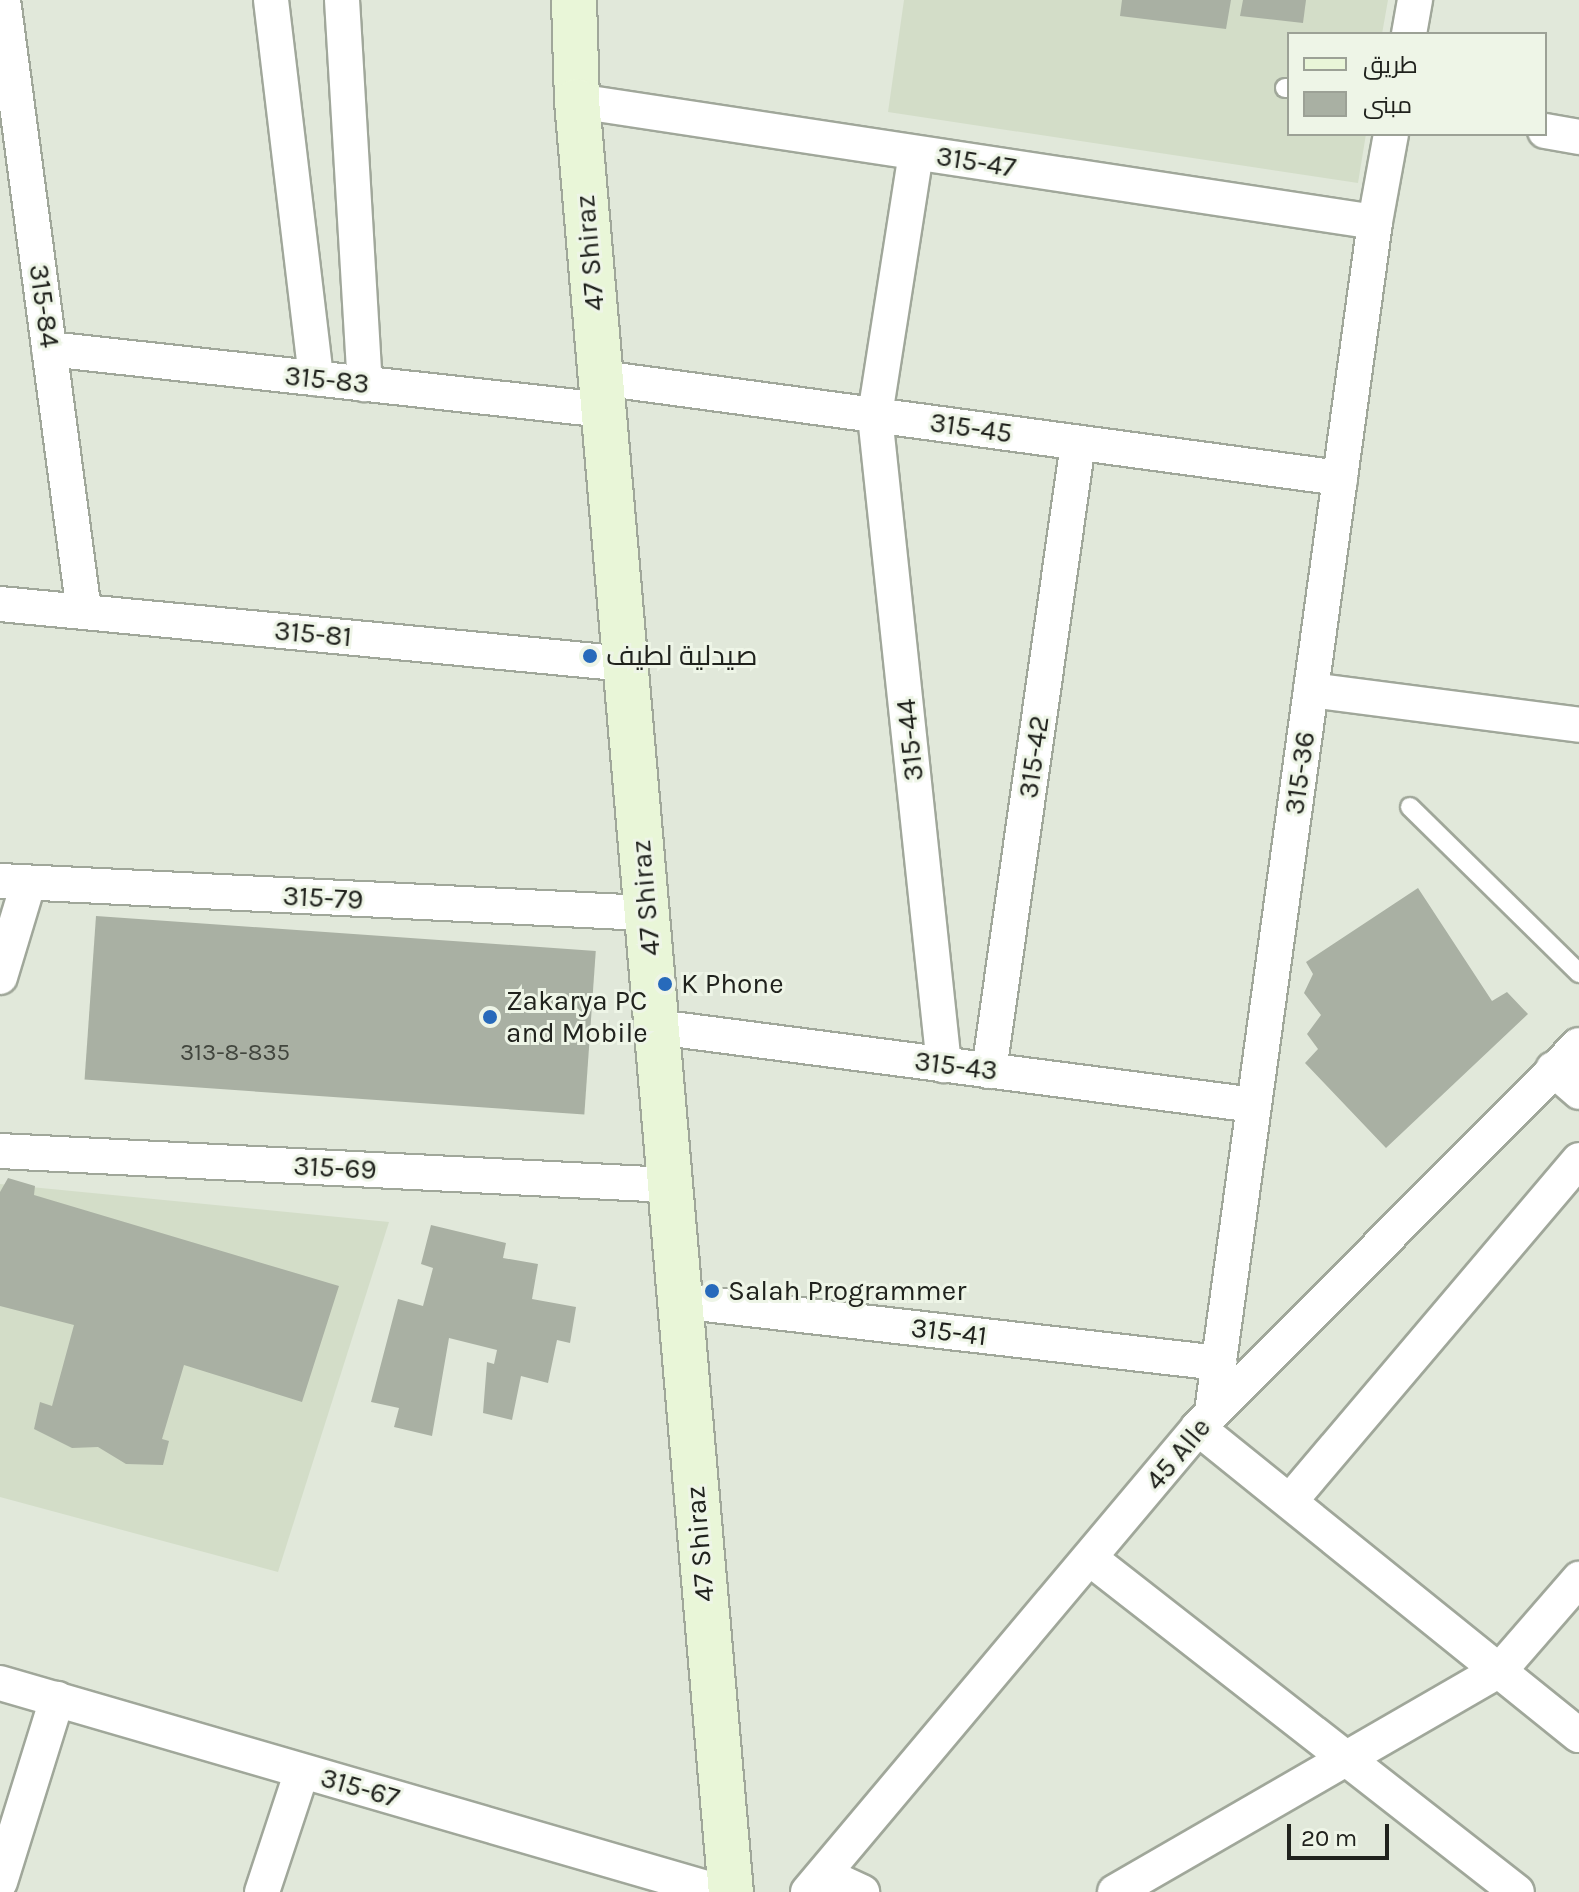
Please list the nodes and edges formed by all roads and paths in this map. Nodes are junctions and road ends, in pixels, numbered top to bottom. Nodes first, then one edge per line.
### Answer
1 (3, 0) edge
2 (271, 0) edge
3 (342, 0) edge
4 (574, 0) edge
5 (1415, 0) edge
6 (1409, 32) edge
7 (577, 101) junction
8 (1547, 131) edge
9 (1391, 136) edge
10 (1579, 137) edge
11 (916, 153) junction
12 (1375, 222) junction
13 (49, 349) junction
14 (316, 378) junction
15 (365, 384) junction
16 (602, 394) junction
17 (875, 416) junction
18 (1078, 443) junction
19 (1340, 478) junction
20 (0, 604) edge
21 (84, 612) junction
22 (626, 664) junction
23 (1311, 690) junction
24 (1579, 725) edge
25 (1410, 807) dead end
26 (14, 882) edge
27 (646, 913) junction
28 (1579, 973) edge
29 (0, 977) edge
30 (657, 1027) junction
31 (1579, 1045) edge
32 (944, 1065) junction
33 (1553, 1069) junction
34 (989, 1071) junction
35 (1579, 1092) edge
36 (1254, 1105) junction
37 (0, 1151) edge
38 (1579, 1160) edge
39 (670, 1185) junction
40 (679, 1301) junction
41 (1219, 1363) junction
42 (1205, 1420) junction
43 (1290, 1501) junction
44 (1092, 1560) junction
45 (1579, 1579) edge
46 (1500, 1670) junction
47 (0, 1683) edge
48 (57, 1699) junction
49 (1579, 1735) edge
50 (1343, 1758) junction
51 (302, 1771) junction
52 (0, 1882) edge
53 (816, 1883) edge
54 (262, 1892) edge
55 (720, 1892) edge
56 (731, 1892) edge
57 (862, 1892) edge
58 (1115, 1892) edge
59 (1517, 1892) edge

1 - 13 street, 315-84
2 - 14 street
3 - 15 street
4 - 7 street, 47 Shiraz
5 - 6 street
7 - 11 street, 315-47
7 - 16 street, 47 Shiraz
8 - 10 street
9 - 12 street, 315-36
11 - 12 street, 315-47
11 - 17 street, 315-44
12 - 19 street, 315-36
13 - 14 street, 315-83
13 - 21 street, 315-84
14 - 15 street, 315-83
15 - 16 street, 315-83
16 - 17 street, 315-45
16 - 22 street, 47 Shiraz
17 - 18 street, 315-45
17 - 32 street, 315-44
18 - 19 street, 315-45
18 - 34 street, 315-42
19 - 23 street, 315-36
20 - 21 street, 315-81
21 - 22 street, 315-81
22 - 27 street, 47 Shiraz
23 - 24 street
23 - 36 street, 315-36
25 - 28 lane
26 - 27 street, 315-79
26 - 29 street
27 - 30 street, 47 Shiraz
30 - 32 street, 315-43
30 - 39 street, 47 Shiraz
31 - 33 street, 45 Alle
32 - 34 street, 315-43
33 - 35 street
33 - 42 street, 45 Alle
34 - 36 street, 315-43
36 - 41 street, 315-36
37 - 39 street, 315-69
38 - 43 street
39 - 40 street, 47 Shiraz
40 - 41 street, 315-41
40 - 56 street, 47 Shiraz
41 - 42 street, 315-36
42 - 43 street
42 - 44 street, 45 Alle
43 - 46 street
44 - 50 street
44 - 53 street, 45 Alle
45 - 46 street
46 - 49 street
46 - 50 street
47 - 48 street, 315-67
48 - 51 street, 315-67
48 - 52 street
50 - 58 street
50 - 59 street
51 - 54 street
51 - 55 street, 315-67
53 - 57 street

